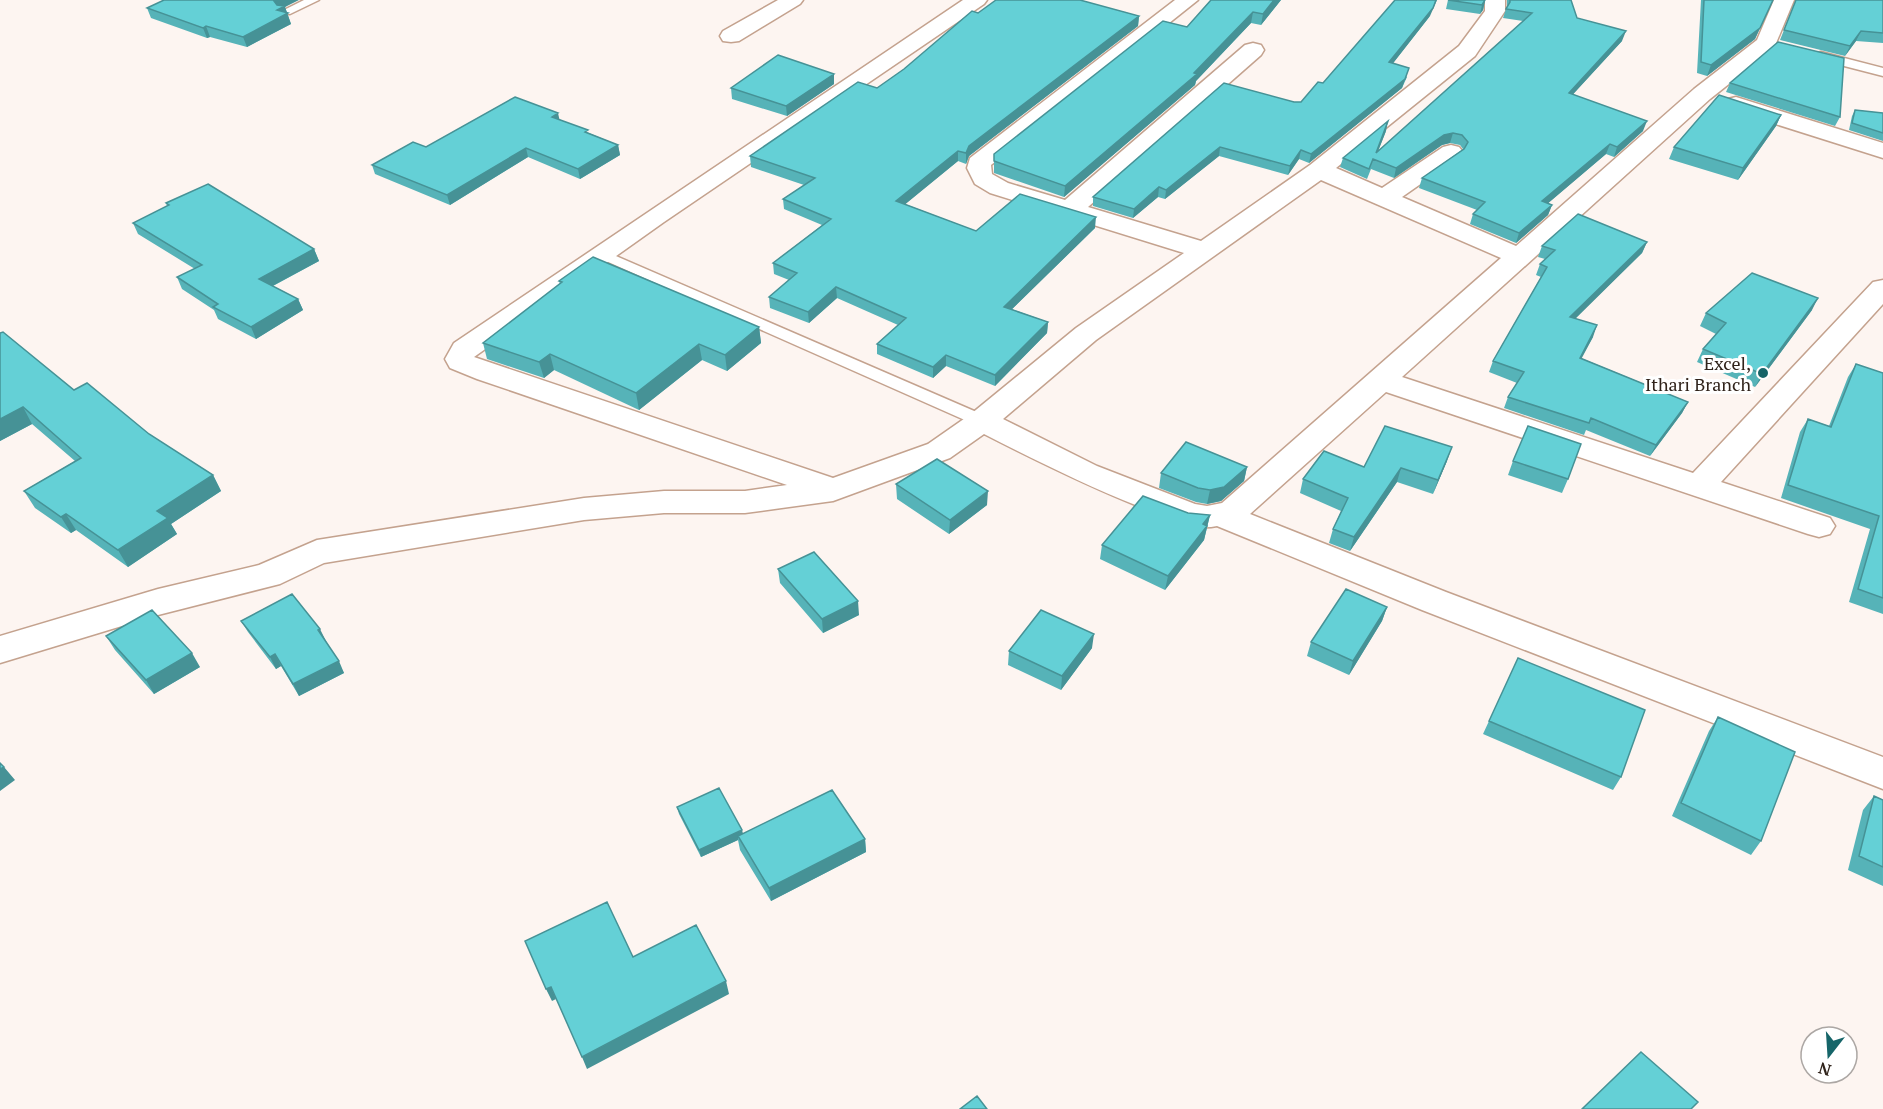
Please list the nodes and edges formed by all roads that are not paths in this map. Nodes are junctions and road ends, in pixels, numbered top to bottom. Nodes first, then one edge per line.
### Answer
1 (313, 0) edge
2 (793, 0) edge
3 (977, 0) edge
4 (1188, 0) edge
5 (1495, 0) edge
6 (1784, 0) edge
7 (286, 12) edge
8 (731, 36) dead end
9 (1253, 50) dead end
10 (1809, 53) edge
11 (1883, 72) edge
12 (1702, 94) junction
13 (1883, 151) edge
14 (1451, 152) dead end
15 (1319, 170) junction
16 (1384, 198) junction
17 (1069, 210) junction
18 (1206, 251) junction
19 (602, 254) junction
20 (1520, 257) junction
21 (1883, 288) edge
22 (1381, 380) junction
23 (982, 421) junction
24 (1700, 486) junction
25 (832, 490) junction
26 (1220, 515) junction
27 (1819, 526) dead end
28 (0, 650) edge
29 (1883, 773) edge

1 - 7 lane
2 - 8 street
3 - 19 street
4 - 17 street
5 - 15 street
6 - 12 street
9 - 17 street
10 - 11 lane
12 - 13 street
12 - 20 street
14 - 16 street
15 - 16 street
15 - 18 street
16 - 20 street
17 - 18 street
18 - 23 street
19 - 23 lane
19 - 25 street
20 - 22 street
21 - 24 street
22 - 24 street
22 - 26 street
23 - 25 street
23 - 26 street
24 - 27 street
25 - 28 street
26 - 29 street

